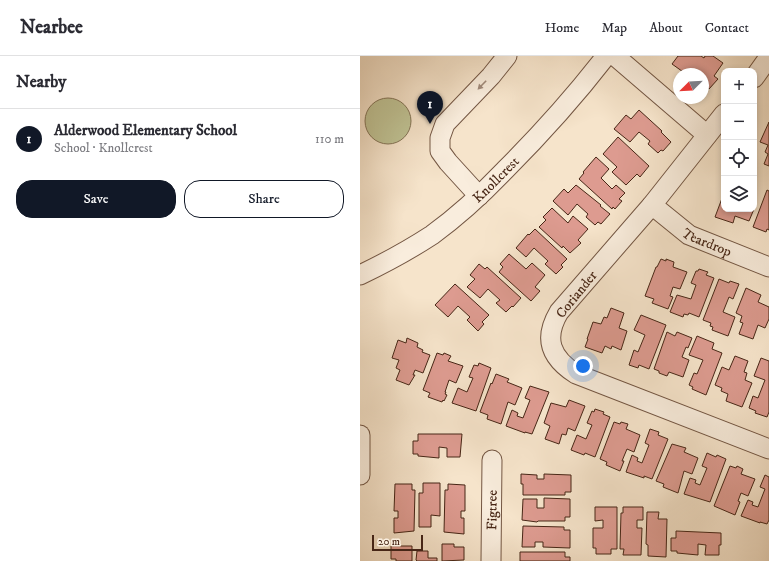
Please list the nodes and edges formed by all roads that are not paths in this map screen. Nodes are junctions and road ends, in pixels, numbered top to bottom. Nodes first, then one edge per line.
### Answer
1 (507, 56) edge
2 (606, 56) edge
3 (615, 56) edge
4 (721, 118) edge
5 (707, 135) junction
6 (479, 196) junction
7 (652, 205) junction
8 (769, 267) edge
9 (360, 275) edge
10 (360, 434) edge
11 (769, 449) edge
12 (492, 460) dead end
13 (360, 475) edge
14 (492, 561) edge

1 -> 6 street
2 - 6 street, Knollcrest
3 - 5 street
4 - 5 street, Coriander
5 - 7 street, Coriander
6 - 9 street, Knollcrest
7 - 8 street, Teardrop
7 - 11 street, Coriander
10 - 13 street
12 - 14 street, Figtree

